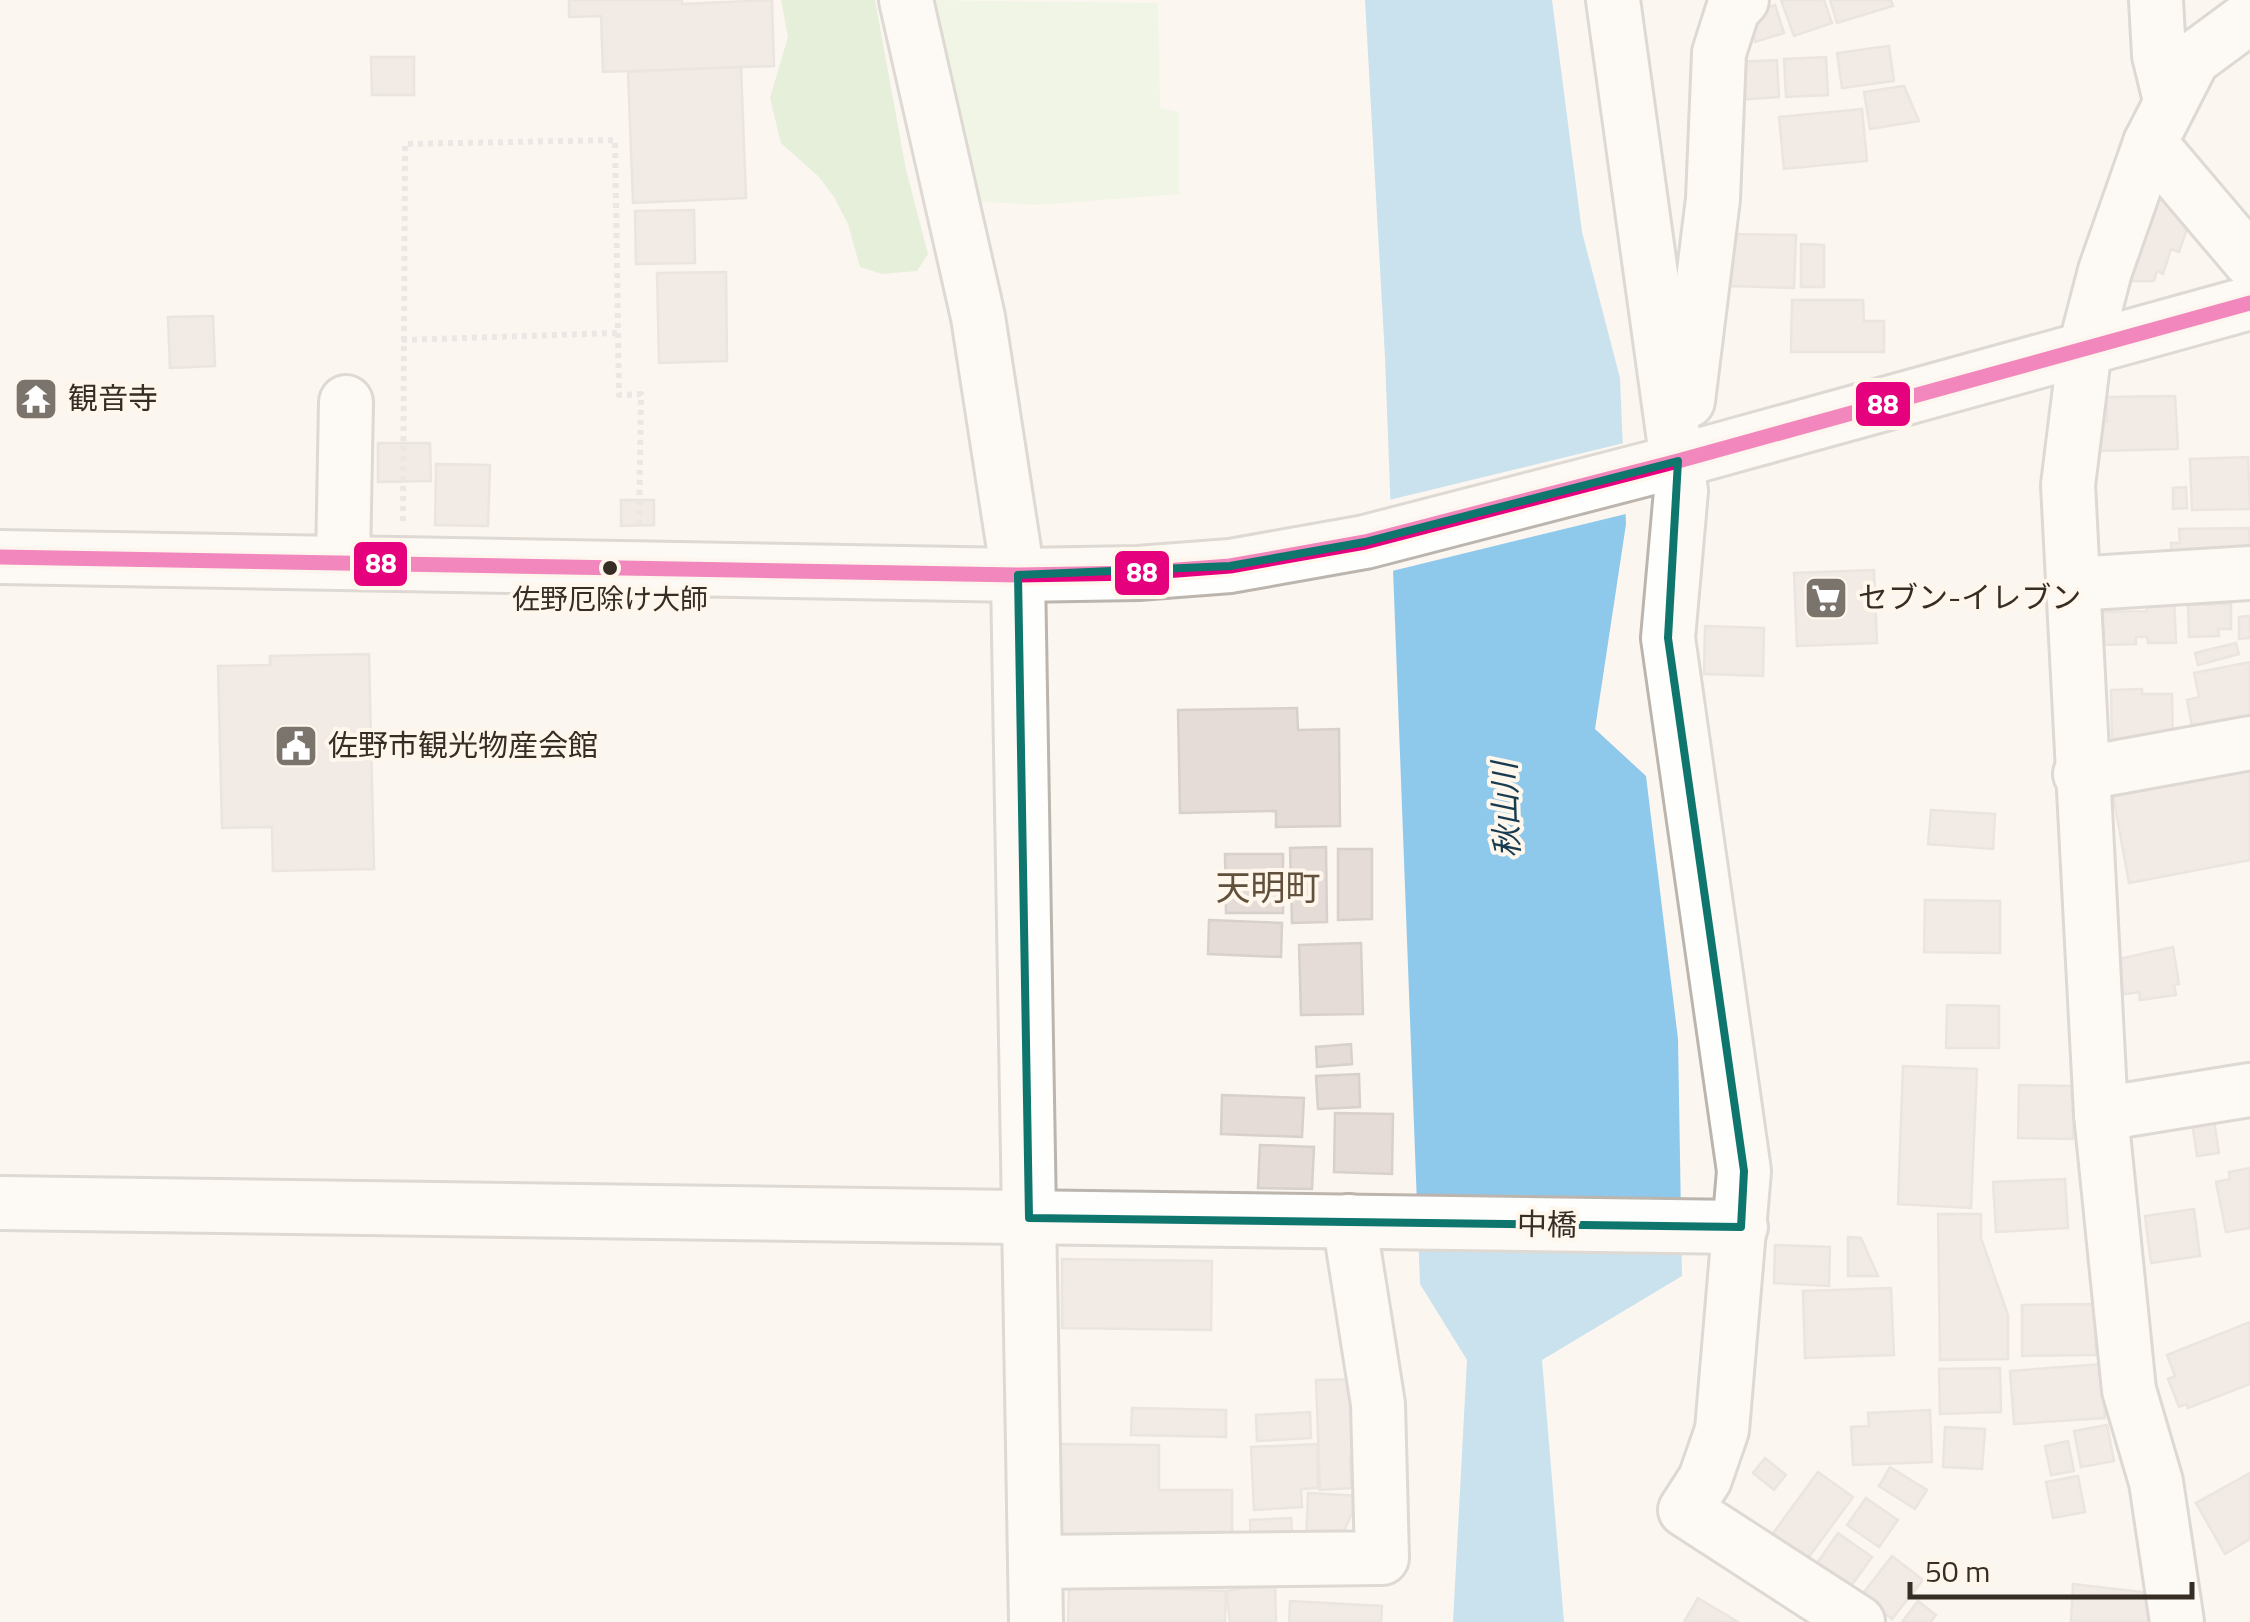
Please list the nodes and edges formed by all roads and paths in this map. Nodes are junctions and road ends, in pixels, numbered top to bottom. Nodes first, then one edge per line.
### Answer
1 (906, 0) edge
2 (1614, 0) edge
3 (1742, 0) edge
4 (2156, 0) edge
5 (2250, 16) edge
6 (2160, 122) junction
7 (2250, 261) edge
8 (2250, 303) edge
9 (618, 332) junction
10 (402, 340) junction
11 (2085, 348) junction
12 (346, 402) dead end
13 (1667, 464) junction
14 (0, 557) edge
15 (344, 562) junction
16 (403, 562) junction
17 (638, 567) junction
18 (2250, 573) edge
19 (1018, 575) junction
20 (2073, 584) junction
21 (2250, 743) edge
22 (2080, 774) junction
23 (2250, 1090) edge
24 (2102, 1114) junction
25 (0, 1203) edge
26 (1029, 1218) junction
27 (1365, 1222) junction
28 (1727, 1227) junction
29 (1035, 1562) junction
30 (1036, 1622) edge
31 (1858, 1622) edge
32 (2177, 1622) edge

1 - 19 street
2 - 13 street
3 - 13 street
4 - 6 street
5 - 6 street
6 - 7 street
6 - 11 street
8 - 11 street
9 - 10 path
9 - 10 path
9 - 17 path
10 - 16 path
11 - 13 street
11 - 20 street
12 - 15 street
13 - 19 street
13 - 28 street
14 - 15 street
15 - 16 street
16 - 17 street
17 - 19 street
18 - 20 street
19 - 26 street
20 - 22 street
21 - 22 street
22 - 24 street
23 - 24 street
24 - 32 street
25 - 26 street, 中橋
26 - 27 street, 中橋
26 - 29 street
27 - 28 street, 中橋
27 - 29 street
28 - 31 street
29 - 30 street

